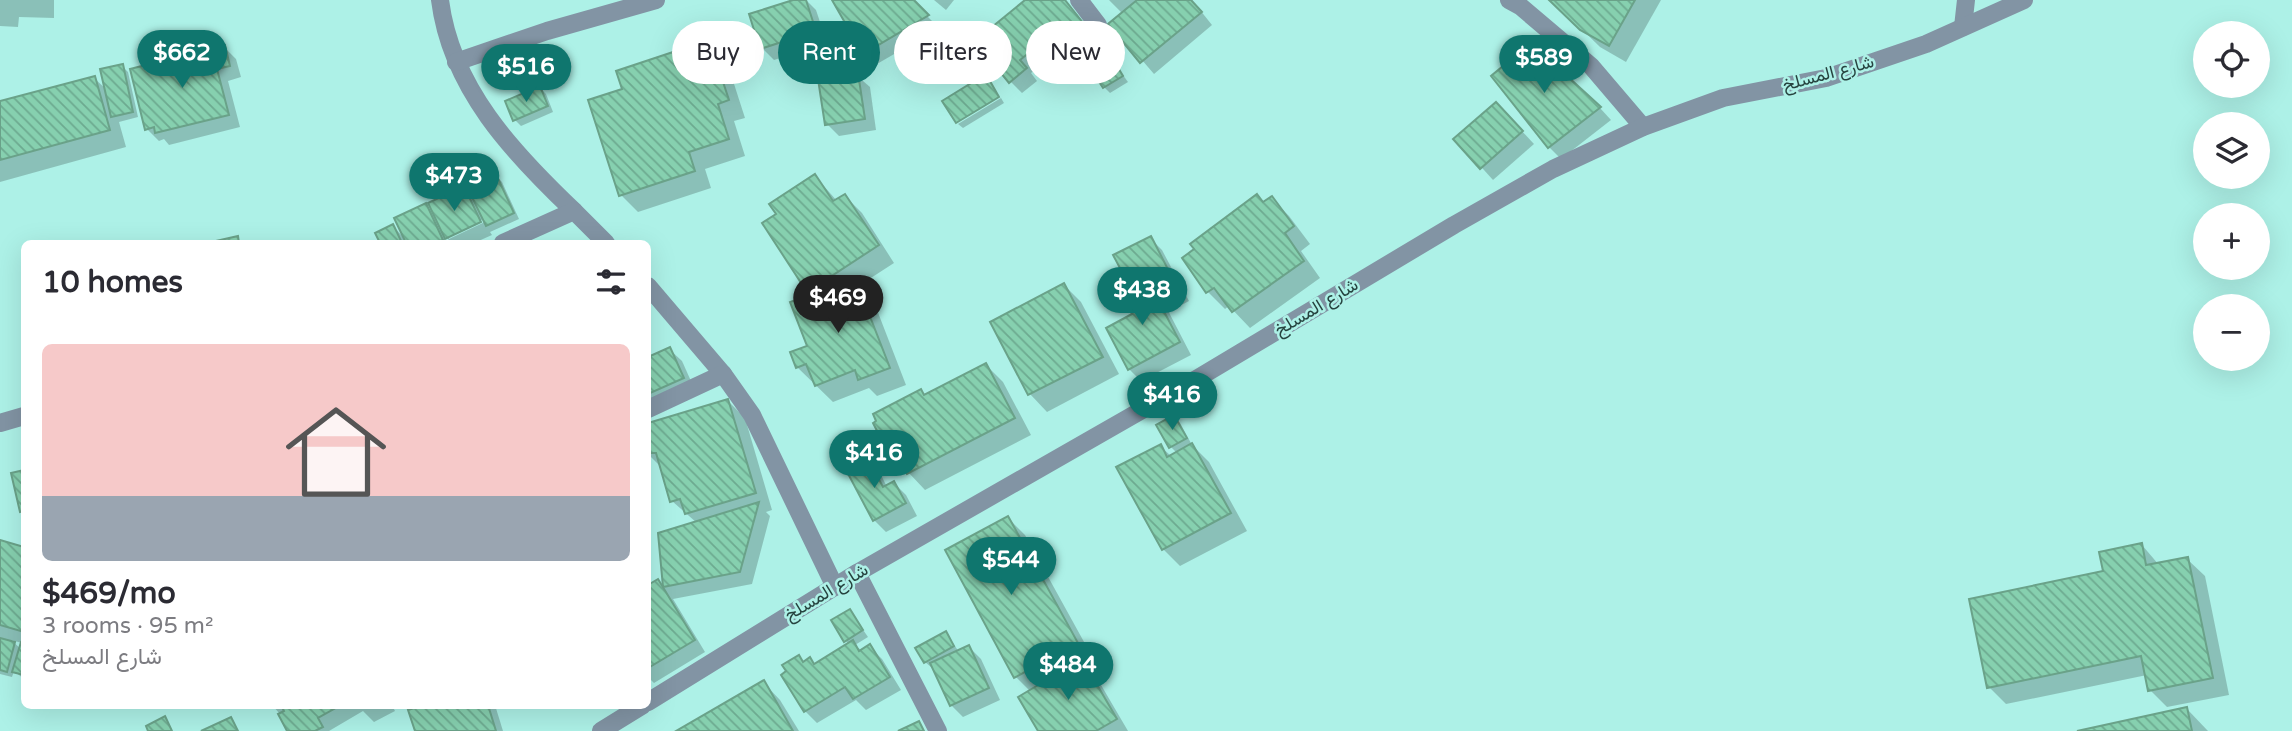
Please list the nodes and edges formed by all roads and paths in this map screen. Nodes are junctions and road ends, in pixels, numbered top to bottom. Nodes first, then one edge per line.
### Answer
1 (440, 0) edge
2 (656, 0) edge
3 (1079, 0) edge
4 (1509, 0) edge
5 (1966, 0) edge
6 (2024, 0) edge
7 (1096, 21) edge
8 (1963, 27) junction
9 (456, 62) junction
10 (1643, 127) junction
11 (574, 211) junction
12 (510, 240) edge
13 (603, 240) edge
14 (651, 290) edge
15 (723, 374) junction
16 (651, 408) edge
17 (21, 417) edge
18 (0, 423) edge
19 (857, 573) junction
20 (835, 587) junction
21 (651, 700) edge
22 (637, 709) edge
23 (601, 731) edge
24 (937, 731) edge

1 - 9 street
2 - 9 street
3 - 7 street
4 - 10 street
5 - 8 street
6 - 8 street, شارع المسلخ
8 - 10 street, شارع المسلخ
9 - 11 street
10 - 19 street, شارع المسلخ
11 - 12 street
11 - 13 street
14 - 15 street
15 - 16 street
15 - 20 street
17 - 18 street
19 - 20 street, شارع المسلخ
19 - 24 street
20 - 21 street, شارع المسلخ
22 - 23 street

